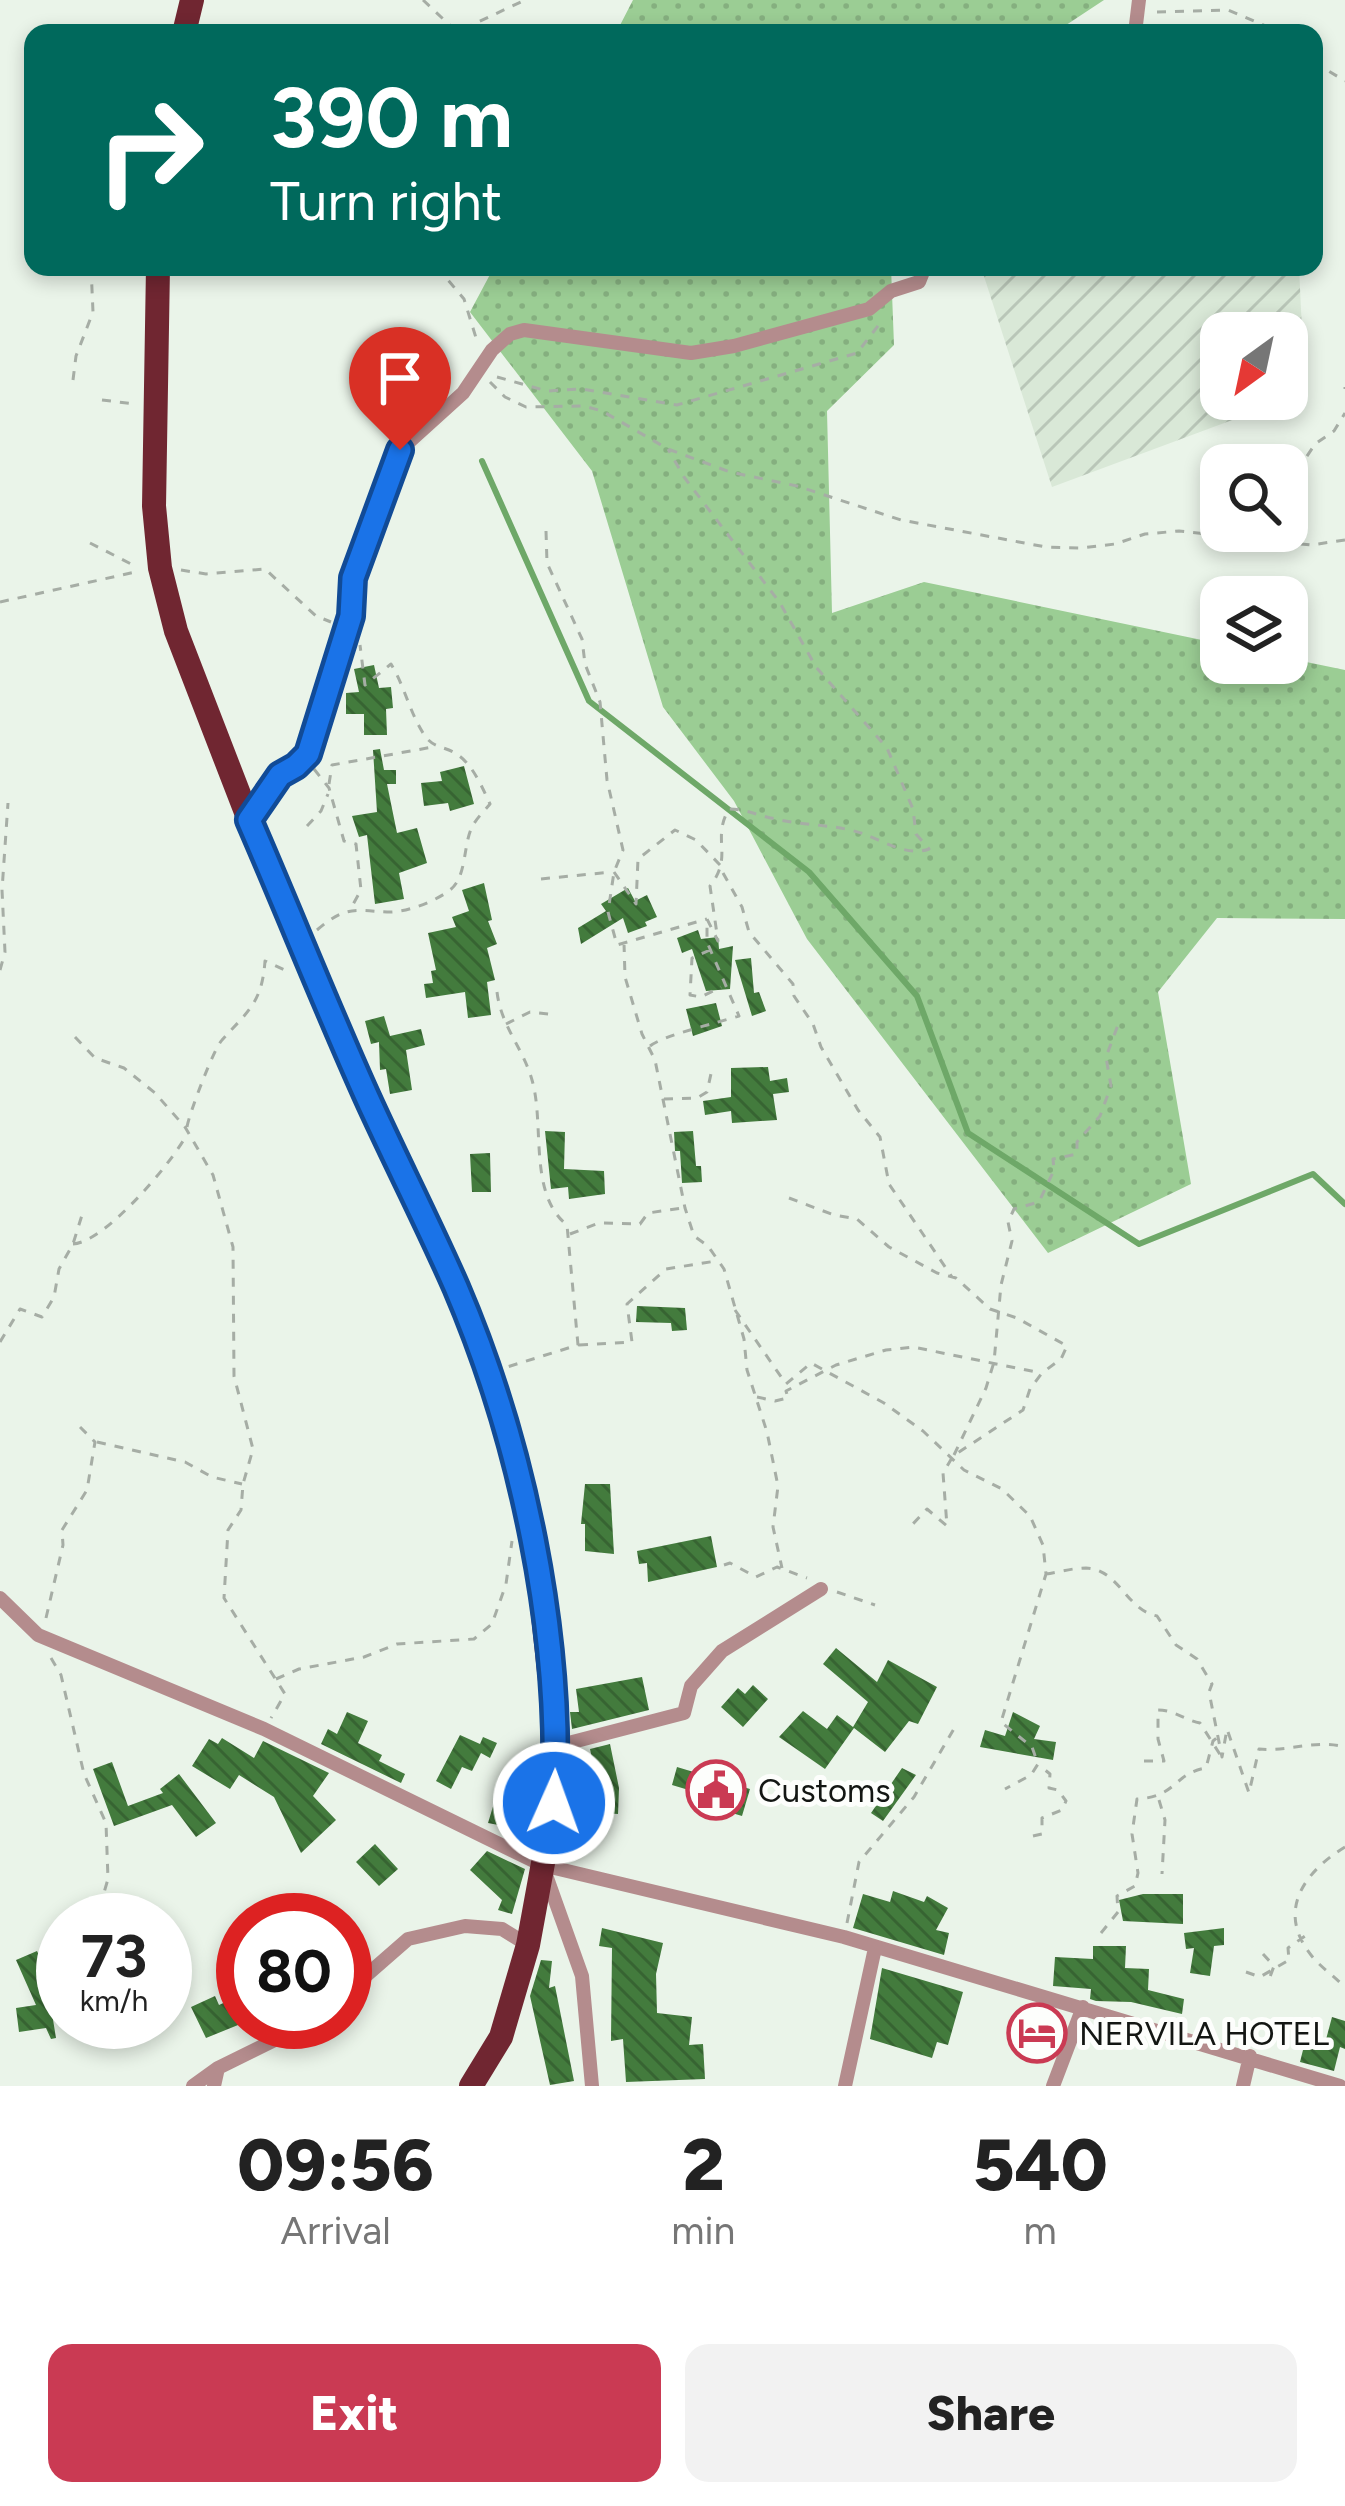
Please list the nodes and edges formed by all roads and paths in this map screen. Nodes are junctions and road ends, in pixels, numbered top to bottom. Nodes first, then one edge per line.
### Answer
1 (423, 0) edge
2 (525, 0) edge
3 (1139, 6) edge
4 (447, 24) edge
5 (475, 24) edge
6 (1261, 24) edge
7 (91, 276) edge
8 (158, 276) edge
9 (445, 276) edge
10 (922, 276) edge
11 (891, 291) junction
12 (478, 370) junction
13 (73, 380) dead end
14 (102, 400) dead end
15 (155, 406) junction
16 (1345, 413) edge
17 (668, 449) junction
18 (1308, 454) edge
19 (546, 531) dead end
20 (1200, 532) edge
21 (1345, 540) edge
22 (91, 543) dead end
23 (1308, 544) edge
24 (160, 568) junction
25 (0, 602) edge
26 (351, 616) junction
27 (435, 747) junction
28 (308, 754) junction
29 (329, 788) junction
30 (0, 808) edge
31 (249, 820) junction
32 (307, 826) dead end
33 (722, 871) junction
34 (614, 872) junction
35 (541, 879) dead end
36 (350, 910) junction
37 (707, 919) junction
38 (624, 943) junction
39 (302, 945) junction
40 (711, 950) junction
41 (0, 970) edge
42 (725, 986) junction
43 (320, 987) junction
44 (497, 992) dead end
45 (549, 1014) dead end
46 (505, 1025) junction
47 (1118, 1025) dead end
48 (75, 1037) dead end
49 (650, 1046) junction
50 (712, 1069) dead end
51 (662, 1099) junction
52 (186, 1134) junction
53 (789, 1198) dead end
54 (685, 1208) junction
55 (82, 1215) dead end
56 (568, 1234) junction
57 (74, 1244) junction
58 (718, 1261) junction
59 (952, 1277) junction
60 (735, 1310) junction
61 (999, 1311) junction
62 (0, 1342) edge
63 (578, 1345) junction
64 (994, 1362) junction
65 (824, 1370) junction
66 (488, 1372) junction
67 (1042, 1373) junction
68 (755, 1396) junction
69 (80, 1427) dead end
70 (95, 1442) junction
71 (953, 1456) junction
72 (243, 1484) junction
73 (910, 1527) dead end
74 (534, 1532) junction
75 (724, 1565) dead end
76 (782, 1568) junction
77 (1046, 1574) junction
78 (821, 1589) junction
79 (0, 1598) edge
80 (874, 1605) dead end
81 (38, 1635) junction
82 (274, 1679) junction
83 (955, 1727) dead end
84 (1227, 1729) junction
85 (264, 1730) junction
86 (556, 1746) junction
87 (1345, 1747) edge
88 (1222, 1757) junction
89 (1144, 1761) dead end
90 (1038, 1764) junction
91 (1005, 1789) dead end
92 (1159, 1798) junction
93 (1033, 1837) dead end
94 (1345, 1847) edge
95 (542, 1864) junction
96 (1162, 1874) dead end
97 (104, 1893) edge
98 (1312, 1931) dead end
99 (1101, 1933) dead end
100 (844, 1937) junction
101 (1300, 1938) junction
102 (528, 1945) junction
103 (875, 1948) junction
104 (1263, 1954) dead end
105 (1274, 1966) junction
106 (372, 1970) edge
107 (1246, 1972) dead end
108 (1270, 1977) dead end
109 (1345, 1988) edge
110 (1083, 2007) junction
111 (256, 2049) edge
112 (1250, 2056) junction
113 (218, 2068) junction
114 (194, 2086) edge
115 (214, 2086) edge
116 (471, 2086) edge
117 (592, 2086) edge
118 (845, 2086) edge
119 (1053, 2086) edge
120 (1243, 2086) edge
121 (1340, 2086) edge

1 - 4 path
2 - 5 path
3 - 6 path
7 - 13 path
8 - 15 highway
9 - 12 path
10 - 11 street
11 - 12 street
11 - 12 path
12 - 17 path
12 - 26 street
14 - 15 path
15 - 24 highway
16 - 18 path
17 - 20 path
17 - 33 path
19 - 34 path
21 - 23 path
22 - 25 path
24 - 26 path
24 - 31 highway
26 - 27 path
26 - 28 street
27 - 29 path
27 - 36 path
28 - 29 path
28 - 31 street
29 - 32 path
29 - 36 path
30 - 41 path
31 - 39 highway
33 - 34 path
33 - 37 path
33 - 59 path
34 - 35 path
34 - 38 path
36 - 39 path
37 - 38 path
37 - 40 path
38 - 49 path
39 - 43 highway
40 - 42 path
40 - 42 path
42 - 49 path
43 - 52 path
43 - 66 highway
44 - 46 path
45 - 46 path
46 - 56 path
47 - 61 path
48 - 52 path
49 - 51 path
50 - 51 path
51 - 54 path
52 - 57 path
52 - 72 path
53 - 59 path
54 - 56 path
54 - 58 path
55 - 57 path
56 - 63 path
57 - 62 path
58 - 60 path
58 - 63 path
59 - 61 path
60 - 65 path
60 - 68 path
61 - 64 path
61 - 67 path
63 - 66 path
64 - 65 path
64 - 67 path
64 - 71 path
65 - 68 path
65 - 71 path
66 - 74 highway
67 - 71 path
68 - 76 path
69 - 70 path
70 - 72 path
70 - 81 path
71 - 73 path
71 - 77 path
72 - 82 path
74 - 82 path
74 - 86 highway
75 - 76 path
76 - 78 path
77 - 88 path
77 - 90 path
78 - 80 path
78 - 86 street
79 - 81 street
81 - 85 street
81 - 97 path
82 - 85 path
83 - 100 path
84 - 87 path
84 - 88 path
84 - 92 path
85 - 95 street
86 - 95 highway
88 - 89 path
90 - 91 path
90 - 93 path
92 - 96 path
92 - 99 path
94 - 101 path
95 - 100 street
95 - 102 highway
95 - 117 street
98 - 101 path
100 - 103 street
101 - 105 path
101 - 109 path
102 - 106 street
102 - 116 highway
103 - 110 street
103 - 118 street
104 - 105 path
105 - 107 path
105 - 108 path
110 - 112 street
110 - 119 street
111 - 113 street
112 - 120 street
112 - 121 street
113 - 114 street
113 - 115 street

